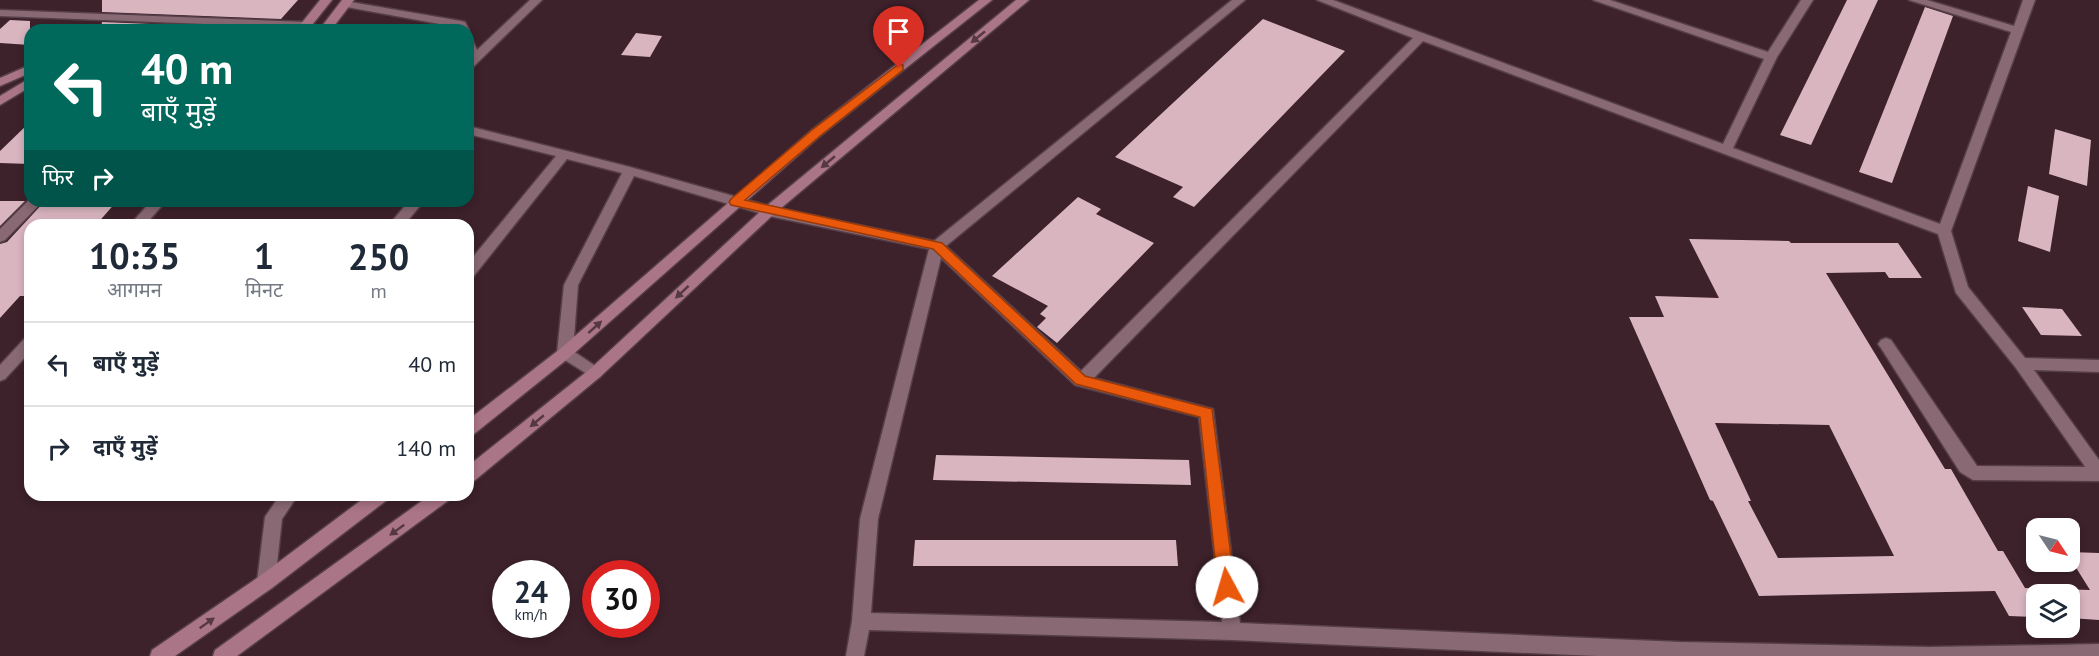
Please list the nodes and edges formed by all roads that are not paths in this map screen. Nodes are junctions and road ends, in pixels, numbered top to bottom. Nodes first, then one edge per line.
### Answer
1 (326, 0) edge
2 (536, 0) edge
3 (986, 0) edge
4 (1023, 0) edge
5 (1239, 0) edge
6 (1323, 0) edge
7 (1599, 0) edge
8 (1807, 0) edge
9 (1915, 0) edge
10 (2029, 0) edge
11 (347, 2) edge
12 (0, 14) edge
13 (234, 24) edge
14 (306, 24) edge
15 (330, 24) edge
16 (461, 24) edge
17 (2016, 30) junction
18 (1420, 37) junction
19 (1771, 57) junction
20 (474, 58) edge
21 (24, 72) edge
22 (0, 82) edge
23 (24, 86) edge
24 (0, 100) edge
25 (474, 132) edge
26 (1726, 150) junction
27 (564, 155) junction
28 (630, 171) junction
29 (735, 202) junction
30 (30, 207) edge
31 (154, 207) edge
32 (412, 207) edge
33 (769, 211) junction
34 (142, 219) edge
35 (401, 219) edge
36 (1944, 231) junction
37 (0, 237) edge
38 (937, 246) junction
39 (474, 266) edge
40 (1886, 344) dead end
41 (24, 349) edge
42 (565, 353) junction
43 (2021, 364) junction
44 (2099, 366) edge
45 (595, 373) junction
46 (0, 375) edge
47 (1081, 381) junction
48 (474, 424) edge
49 (474, 471) edge
50 (2099, 473) edge
51 (286, 501) edge
52 (373, 501) edge
53 (435, 501) edge
54 (266, 582) junction
55 (861, 621) junction
56 (1232, 631) junction
57 (1681, 653) edge
58 (2099, 653) edge
59 (159, 656) edge
60 (222, 656) edge
61 (855, 656) edge
62 (1929, 656) edge

1 - 14 main road
2 - 20 street
3 - 29 main road
4 -> 33 main road
5 - 38 street
6 - 18 street
7 - 19 street
8 - 19 street
9 - 17 street
10 - 17 street
11 - 15 main road
11 - 16 street
12 - 13 street
17 - 36 street
18 - 26 street
18 - 47 street
19 - 26 street
21 - 22 main road
23 - 24 main road
25 - 27 street
26 - 36 street
27 - 28 street
27 - 39 street
28 - 29 street
28 - 42 street
29 - 33 street
42 -> 29 main road
30 - 37 street
31 - 34 street
32 - 35 street
33 - 38 street
33 -> 45 main road
36 - 43 street
38 - 47 street
38 - 55 street
40 - 50 street
41 - 46 street
42 - 45 street
42 - 48 main road
43 - 44 street
43 - 50 street
45 -> 49 main road
47 - 56 street
51 - 54 street
52 - 54 main road
53 -> 60 main road
59 -> 54 main road
55 - 56 street
55 - 61 street
56 - 57 street
57 - 62 street
58 - 62 street

